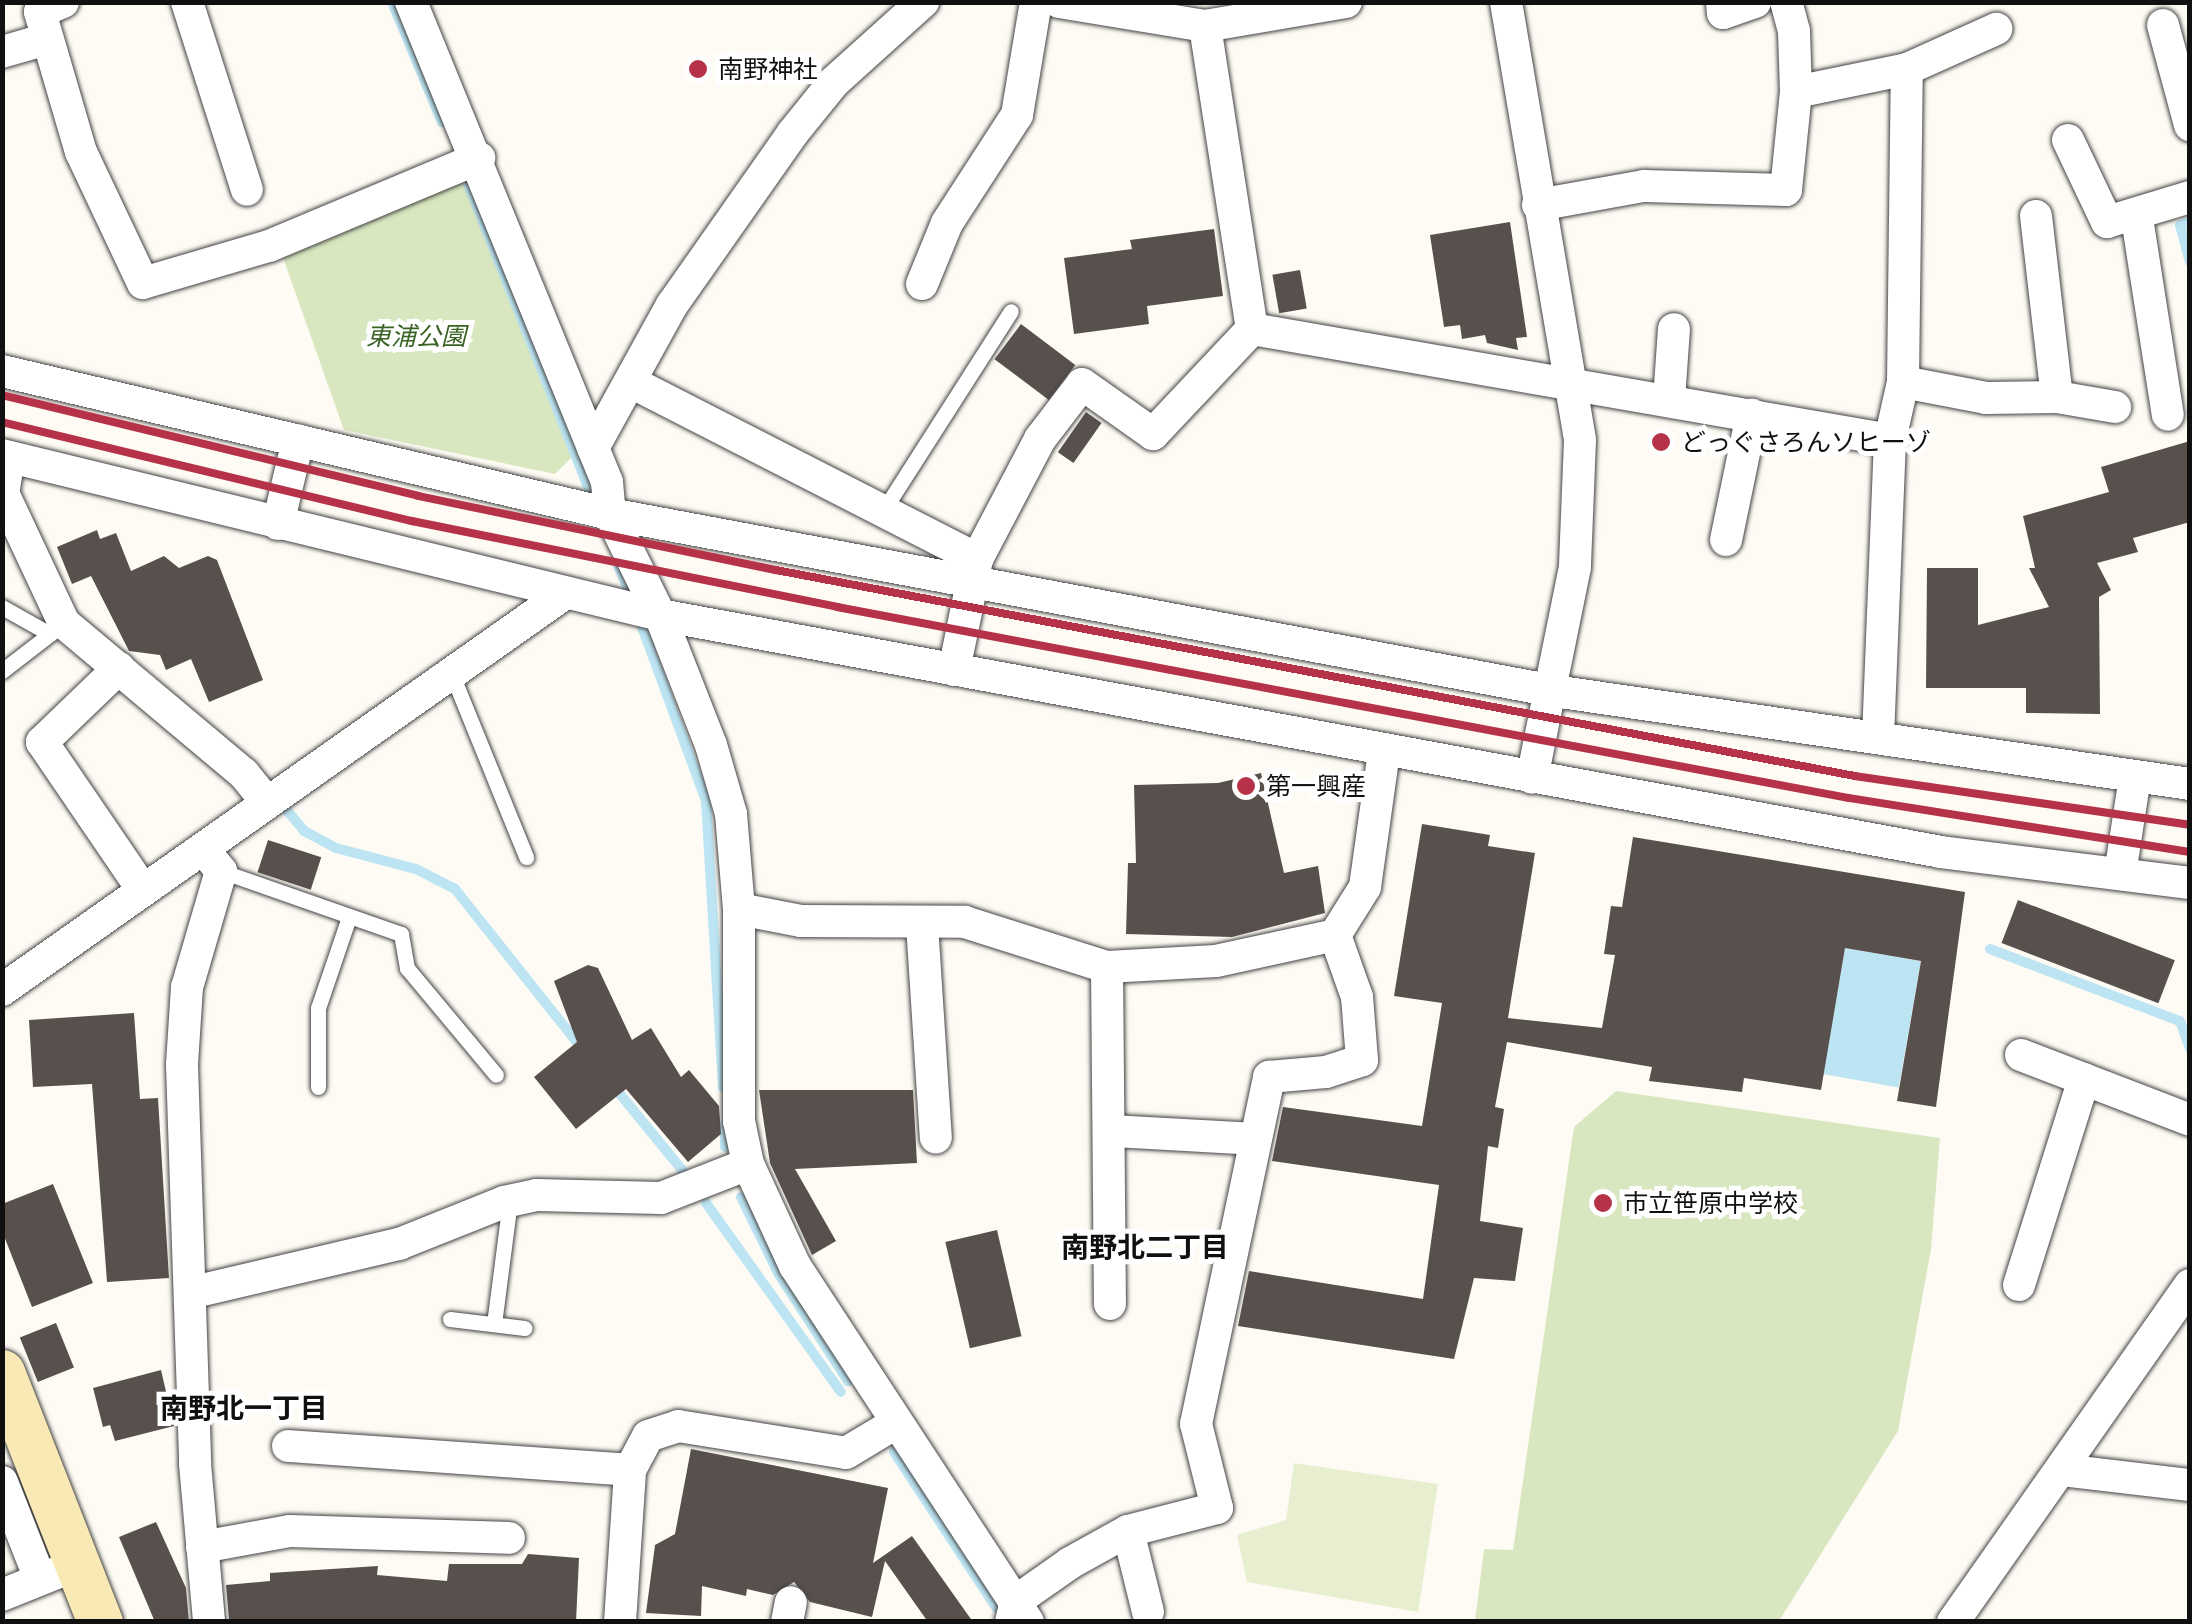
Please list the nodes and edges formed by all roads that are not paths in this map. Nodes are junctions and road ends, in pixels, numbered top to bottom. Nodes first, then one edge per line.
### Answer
1 (63, 2) edge
2 (187, 2) edge
3 (412, 2) edge
4 (924, 2) edge
5 (1036, 2) edge
6 (1058, 2) edge
7 (1346, 2) edge
8 (1506, 2) edge
9 (1722, 2) edge
10 (1755, 2) edge
11 (1786, 2) edge
12 (2163, 25) dead end
13 (1205, 26) junction
14 (1996, 29) dead end
15 (48, 39) junction
16 (2, 52) edge
17 (1907, 70) junction
18 (1796, 92) junction
19 (2190, 126) edge
20 (2068, 140) dead end
21 (478, 158) junction
22 (247, 190) dead end
23 (2190, 197) edge
24 (1538, 205) junction
25 (2036, 216) dead end
26 (2137, 218) junction
27 (922, 284) dead end
28 (1011, 311) dead end
29 (1252, 329) junction
30 (1674, 330) dead end
31 (2, 371) edge
32 (631, 382) junction
33 (1570, 382) junction
34 (1903, 382) junction
35 (2057, 397) junction
36 (1668, 400) junction
37 (2115, 406) dead end
38 (1752, 415) junction
39 (2168, 415) dead end
40 (298, 440) junction
41 (1890, 440) junction
42 (594, 448) junction
43 (6, 456) edge
44 (884, 511) junction
45 (610, 514) junction
46 (278, 524) junction
47 (1726, 540) dead end
48 (975, 571) junction
49 (564, 594) junction
50 (2, 608) edge
51 (660, 614) junction
52 (57, 628) junction
53 (120, 668) junction
54 (954, 670) junction
55 (2, 672) edge
56 (451, 672) junction
57 (1551, 690) junction
58 (1878, 738) junction
59 (1384, 751) junction
60 (2135, 777) junction
61 (1532, 778) junction
62 (2190, 784) edge
63 (265, 800) junction
64 (526, 857) dead end
65 (212, 861) junction
66 (2120, 874) junction
67 (2190, 883) edge
68 (143, 890) junction
69 (739, 909) junction
70 (349, 916) junction
71 (922, 924) junction
72 (1335, 935) junction
73 (1107, 967) junction
74 (2, 990) edge
75 (2020, 1055) dead end
76 (496, 1075) dead end
77 (2084, 1080) junction
78 (318, 1087) dead end
79 (2190, 1120) edge
80 (1113, 1131) junction
81 (936, 1138) dead end
82 (1254, 1139) junction
83 (748, 1164) junction
84 (504, 1202) junction
85 (1119, 1285) dead end
86 (2019, 1285) dead end
87 (2190, 1285) edge
88 (194, 1292) junction
89 (450, 1319) dead end
90 (494, 1324) junction
91 (524, 1328) dead end
92 (6, 1392) edge
93 (896, 1423) junction
94 (288, 1446) dead end
95 (630, 1470) junction
96 (2062, 1470) junction
97 (2, 1482) edge
98 (2190, 1486) edge
99 (1128, 1531) junction
100 (508, 1538) dead end
101 (202, 1547) junction
102 (58, 1572) junction
103 (2, 1595) edge
104 (1148, 1612) dead end
105 (1018, 1615) edge
106 (100, 1622) edge
107 (209, 1622) edge
108 (620, 1622) edge
109 (1953, 1622) edge

1 - 15 street
2 - 22 street
3 - 21 street
4 - 32 street
5 - 27 street
6 - 13 street
7 - 13 street
8 - 24 street
9 - 10 street
11 - 18 street
12 - 19 street
13 - 29 street
14 - 17 street
15 - 16 street
15 - 21 street
17 - 18 street
17 - 34 street
18 - 24 street
20 - 26 street
21 - 42 street
23 - 26 street
24 - 33 street
25 - 35 street
26 - 39 street
28 - 44 lane
29 - 33 street
29 - 48 street
30 - 36 street
31 - 40 street
32 - 42 street
32 - 44 street
33 - 36 street
33 - 57 street
34 - 35 street
34 - 41 street
35 - 37 street
36 - 38 street
38 - 41 street
38 - 47 street
40 - 45 street
40 - 46 street
41 - 58 street
42 - 45 street
43 - 46 street
43 - 52 street
44 - 48 street
45 - 48 street
45 - 51 street
46 - 49 street
48 - 54 street
48 - 57 street
49 - 51 street
49 - 56 street
50 - 52 lane
51 - 54 street
51 - 69 street
52 - 53 street
52 - 55 lane
53 - 63 street
53 - 68 street
54 - 59 street
56 - 63 street
56 - 64 lane
57 - 58 street
57 - 61 street
58 - 60 street
59 - 61 street
59 - 72 street
60 - 62 street
60 - 66 street
61 - 66 street
63 - 65 street
65 - 68 street
65 - 70 lane
65 - 88 street
66 - 67 street
68 - 74 street
69 - 71 street
69 - 83 street
70 - 76 lane
70 - 78 lane
71 - 73 street
71 - 81 street
72 - 73 street
72 - 82 street
73 - 80 street
75 - 77 street
77 - 79 street
77 - 86 street
80 - 82 street
80 - 85 street
82 - 99 street
83 - 84 street
83 - 93 street
84 - 88 street
84 - 90 lane
87 - 96 street
88 - 101 street
89 - 90 lane
90 - 91 lane
92 - 102 main road
93 - 95 street
93 - 105 street
94 - 95 street
95 - 108 street
96 - 98 street
96 - 109 street
97 - 102 street
99 - 104 street
99 - 105 street
100 - 101 street
101 - 107 street
102 - 103 street
102 - 106 main road

